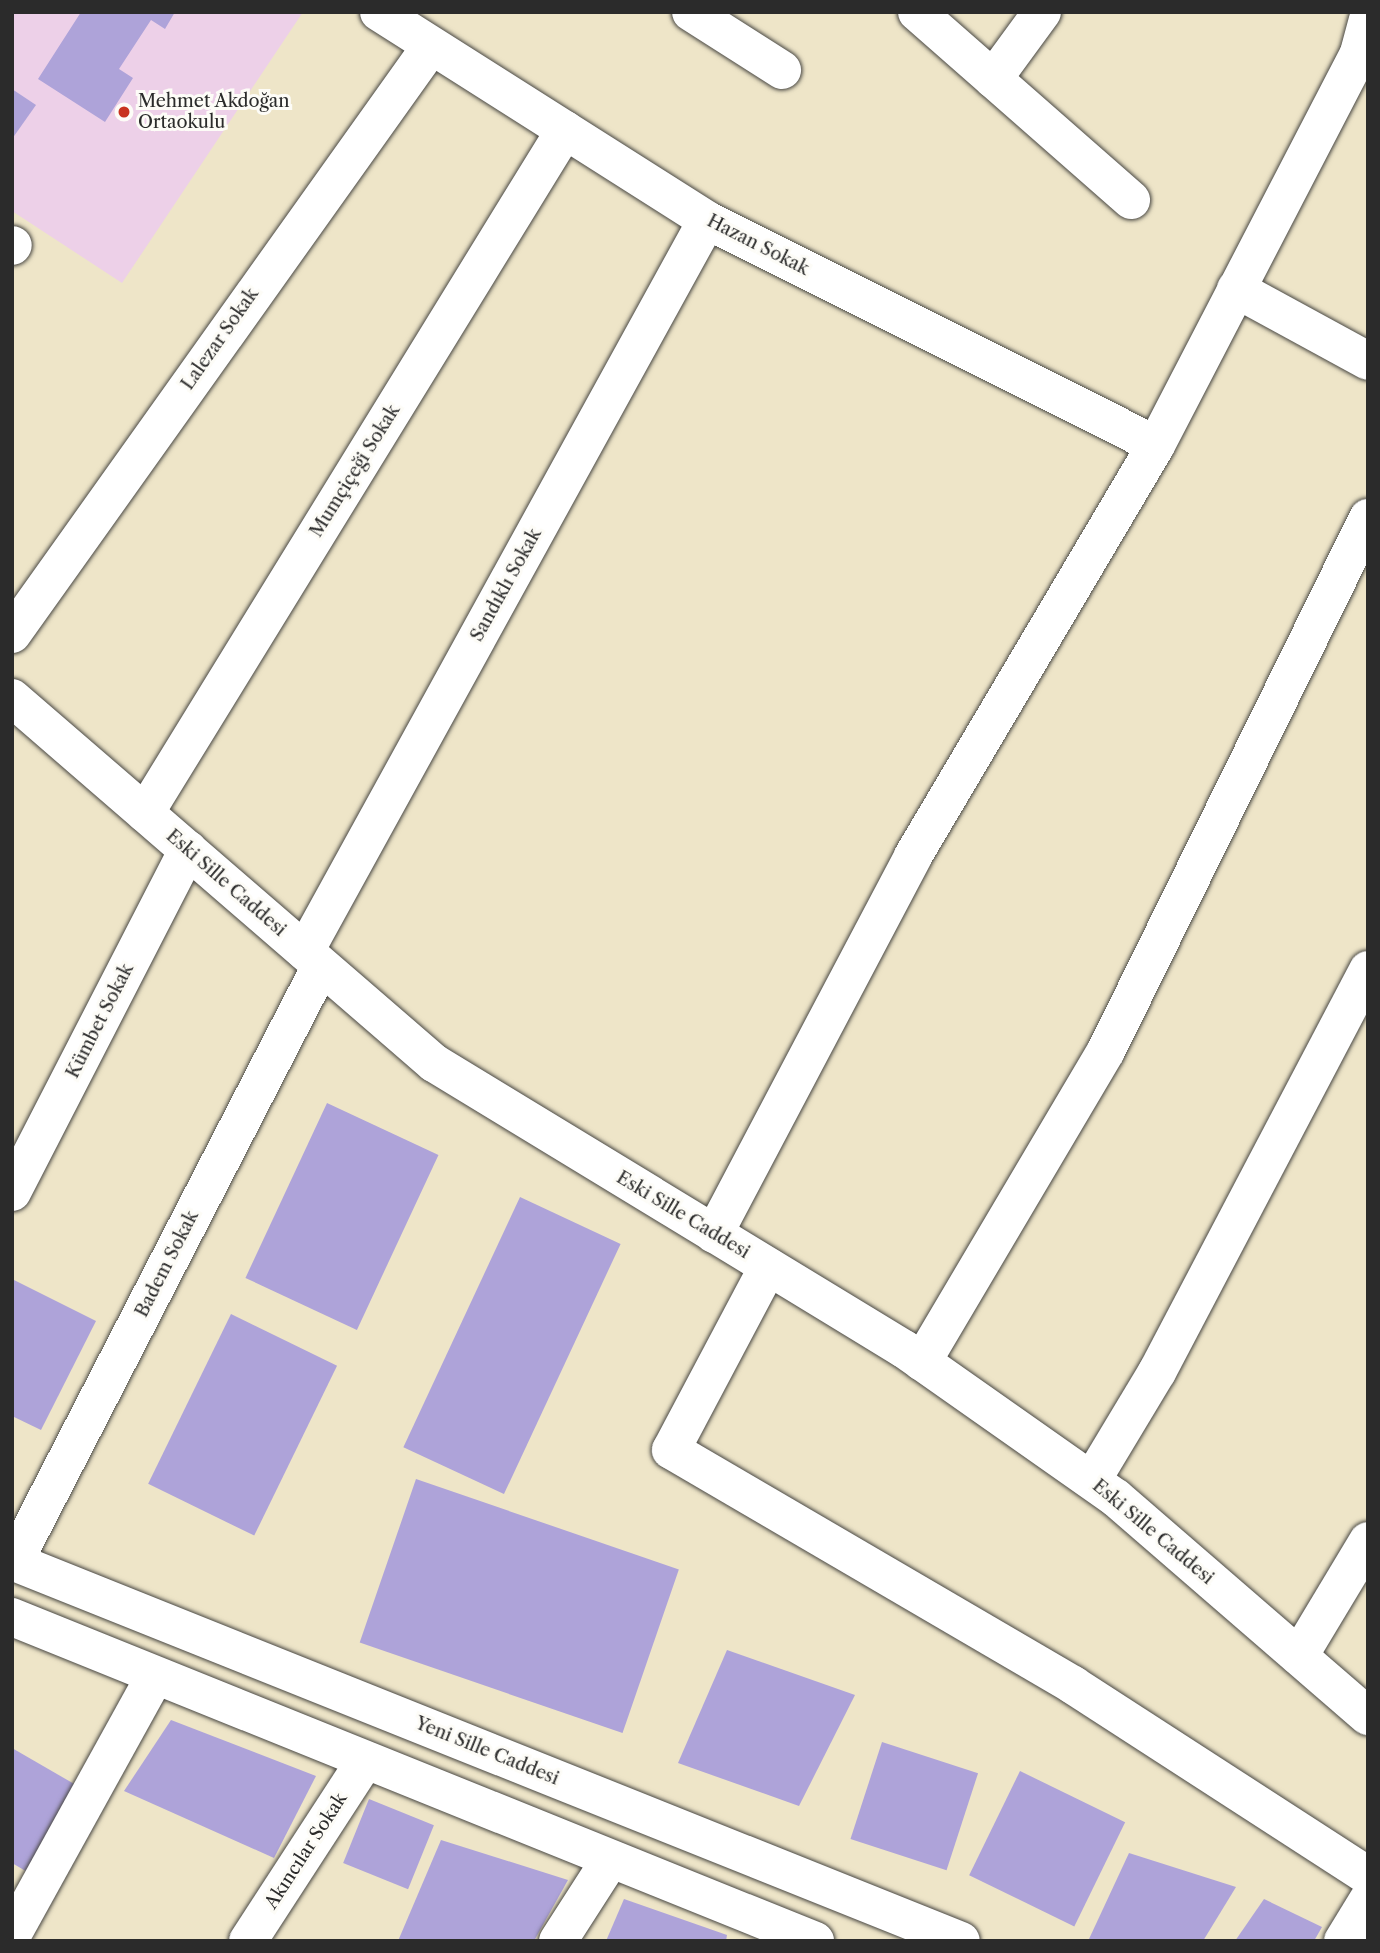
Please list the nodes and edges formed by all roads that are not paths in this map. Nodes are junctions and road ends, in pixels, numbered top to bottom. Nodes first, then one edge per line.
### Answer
1 (379, 12) edge
2 (691, 12) edge
3 (916, 12) edge
4 (1042, 12) edge
5 (1368, 20) edge
6 (431, 46) junction
7 (782, 69) dead end
8 (993, 79) junction
9 (565, 130) junction
10 (1131, 200) dead end
11 (707, 220) junction
12 (1236, 289) junction
13 (1368, 361) edge
14 (1156, 445) junction
15 (1368, 517) edge
16 (12, 634) edge
17 (12, 698) edge
18 (145, 813) junction
19 (188, 850) junction
20 (313, 958) junction
21 (1368, 970) edge
22 (12, 1192) edge
23 (714, 1234) junction
24 (768, 1266) junction
25 (922, 1362) junction
26 (1092, 1480) junction
27 (1368, 1541) edge
28 (13, 1561) edge
29 (12, 1618) edge
30 (1299, 1656) junction
31 (154, 1678) junction
32 (1368, 1716) edge
33 (365, 1761) junction
34 (610, 1860) junction
35 (1368, 1876) edge
36 (1368, 1900) edge
37 (12, 1935) edge
38 (248, 1941) edge
39 (558, 1941) edge
40 (815, 1941) edge
41 (961, 1941) edge
42 (1343, 1941) edge

1 - 6 street, Hazan Sokak
2 - 7 street
3 - 8 street
4 - 8 street
5 - 12 street
6 - 9 street, Hazan Sokak
6 - 16 street, Lalezar Sokak
8 - 10 street
9 - 11 street, Hazan Sokak
9 - 18 street, Mumçiçeği Sokak
11 - 14 street, Hazan Sokak
11 - 20 street, Sandıklı Sokak
12 - 13 street
12 - 14 street
14 - 23 street
15 - 25 street
17 - 18 street, Eski Sille Caddesi
18 - 19 street, Eski Sille Caddesi
19 - 20 street, Eski Sille Caddesi
19 - 22 street, Kümbet Sokak
20 - 23 street, Eski Sille Caddesi
20 - 28 street, Badem Sokak
21 - 26 street
23 - 24 street, Eski Sille Caddesi
24 - 25 street, Eski Sille Caddesi
24 - 35 street
25 - 26 street, Eski Sille Caddesi
26 - 30 street, Eski Sille Caddesi
27 - 30 street
28 - 41 street, Yeni Sille Caddesi
29 - 31 street
30 - 32 street, Eski Sille Caddesi
31 - 33 street
31 - 37 street
33 - 34 street
33 - 38 street, Akıncılar Sokak
34 - 39 street
34 - 40 street
36 - 42 street

